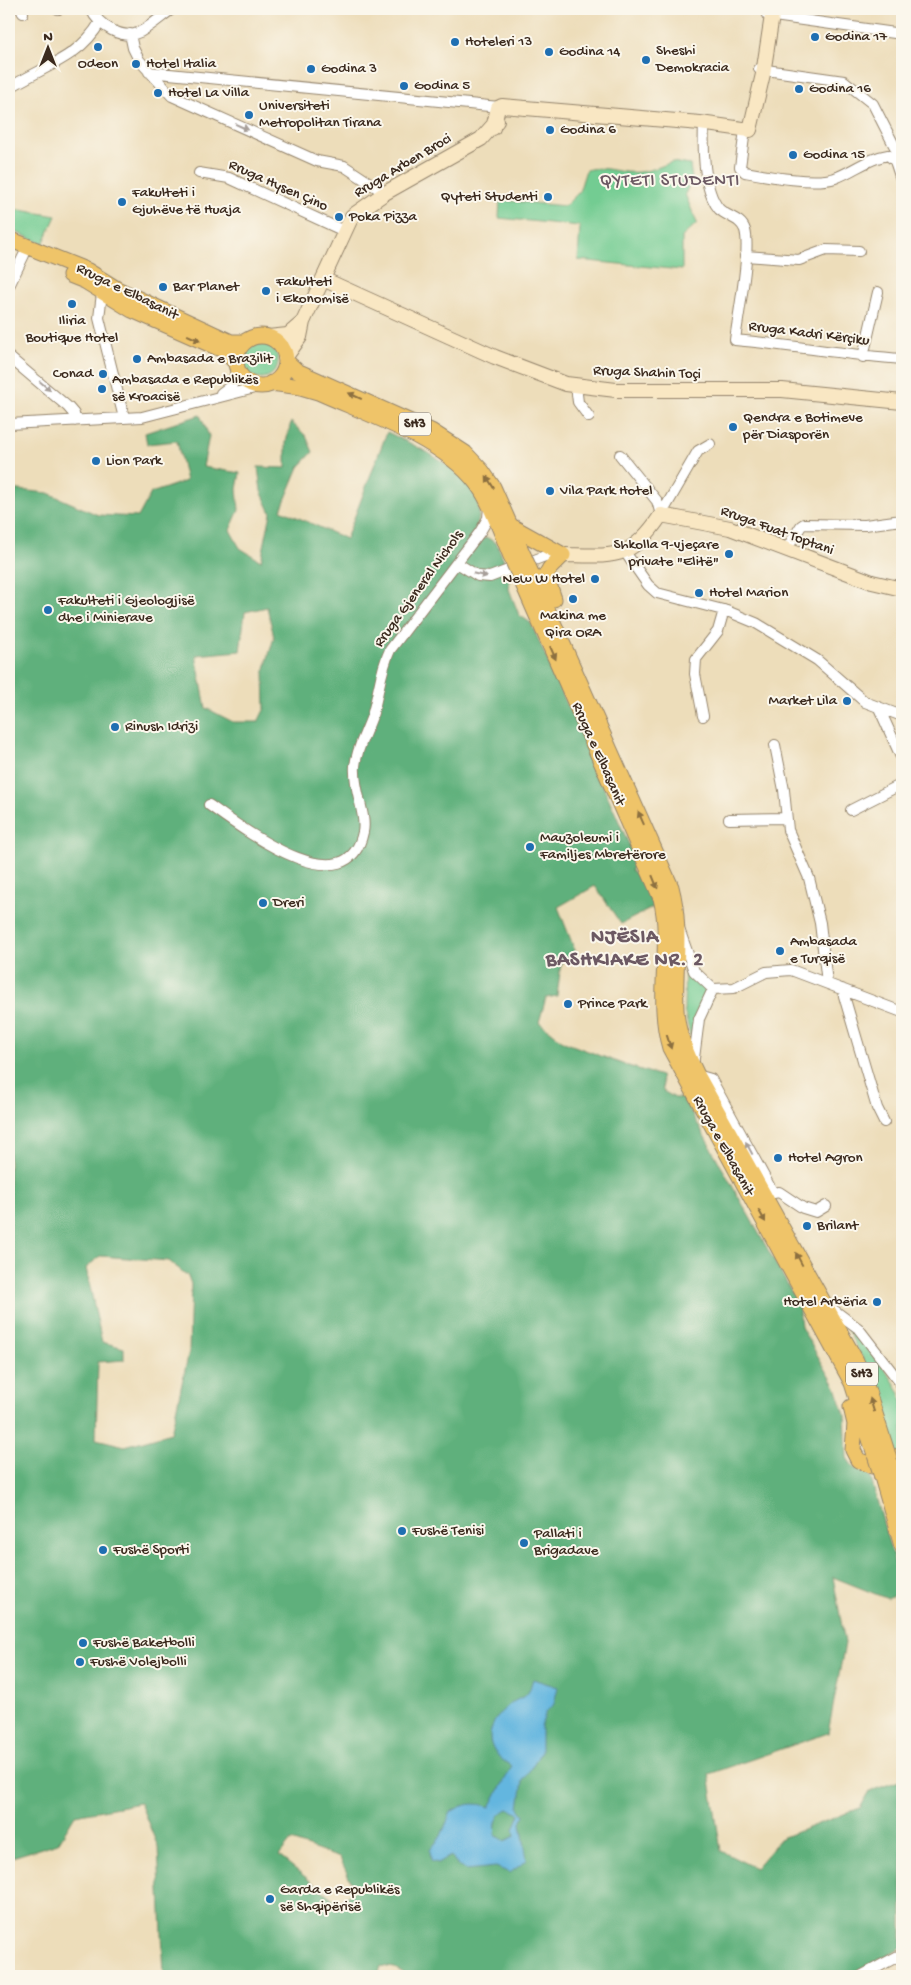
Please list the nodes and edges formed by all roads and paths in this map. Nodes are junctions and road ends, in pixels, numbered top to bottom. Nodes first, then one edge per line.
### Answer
1 (91, 9) edge
2 (172, 9) edge
3 (770, 12) edge
4 (100, 22) junction
5 (130, 34) junction
6 (902, 34) edge
7 (761, 69) junction
8 (149, 72) junction
9 (9, 88) edge
10 (503, 107) junction
11 (704, 124) junction
12 (748, 127) junction
13 (898, 153) dead end
14 (199, 173) dead end
15 (902, 182) edge
16 (385, 193) junction
17 (344, 231) junction
18 (9, 239) edge
19 (9, 249) edge
20 (859, 251) dead end
21 (24, 256) junction
22 (745, 256) junction
23 (323, 279) junction
24 (9, 286) edge
25 (878, 292) dead end
26 (102, 293) junction
27 (303, 322) junction
28 (268, 337) junction
29 (245, 342) junction
30 (9, 357) edge
31 (863, 357) junction
32 (902, 359) edge
33 (285, 360) junction
34 (237, 366) junction
35 (269, 384) junction
36 (576, 386) junction
37 (218, 396) junction
38 (902, 402) edge
39 (589, 416) dead end
40 (124, 418) junction
41 (75, 421) junction
42 (9, 424) edge
43 (710, 444) dead end
44 (620, 455) dead end
45 (489, 505) junction
46 (661, 515) junction
47 (902, 520) edge
48 (480, 532) junction
49 (507, 532) junction
50 (786, 550) junction
51 (625, 552) junction
52 (564, 555) junction
53 (458, 563) junction
54 (526, 575) junction
55 (902, 589) edge
56 (724, 610) junction
57 (562, 641) junction
58 (879, 708) junction
59 (703, 716) dead end
60 (902, 716) edge
61 (775, 745) dead end
62 (902, 759) edge
63 (902, 784) edge
64 (209, 805) dead end
65 (851, 810) dead end
66 (785, 818) junction
67 (729, 819) dead end
68 (678, 925) junction
69 (828, 983) junction
70 (713, 988) junction
71 (842, 989) junction
72 (902, 1012) edge
73 (695, 1071) junction
74 (884, 1122) dead end
75 (769, 1193) junction
76 (826, 1206) dead end
77 (822, 1302) junction
78 (837, 1355) junction
79 (902, 1385) edge
80 (881, 1453) junction
81 (902, 1454) edge
82 (887, 1475) junction
83 (902, 1503) edge
84 (902, 1546) edge
85 (902, 1954) edge
86 (861, 1976) edge

1 - 4 street
2 - 5 street
3 - 6 street
3 - 7 street
4 - 5 street
4 - 9 street
5 - 8 street
7 - 12 street
7 - 13 street
8 - 10 street
8 -> 16 street
10 - 11 street
10 - 16 street, Rruga Arben Broci
11 - 12 street
11 - 22 street, Rruga Kadri Kërçiku
12 - 15 street
14 - 17 street, Rruga Hysen Çino
16 - 17 street, Rruga Arben Broci
17 - 23 street, Rruga Arben Broci
18 - 29 main road, Rruga e Elbasanit
19 - 21 main road, Rruga e Elbasanit / SH3
20 - 22 street
21 - 24 street
21 - 26 main road, Rruga e Elbasanit / SH3
22 - 31 street, Rruga Kadri Kërçiku
23 - 27 street, Rruga Arben Broci
23 - 36 street, Rruga Shahin Toçi
25 - 31 street
26 -> 34 main road, Rruga e Elbasanit / SH3
26 - 40 street
27 - 28 street
27 - 33 street, Rruga Arben Broci
28 - 29 main road
28 - 33 main road, SH3
29 - 34 main road
30 -> 41 street
31 - 32 street, Rruga Kadri Kërçiku
33 - 35 main road
49 -> 33 main road, Rruga e Elbasanit / SH3
34 - 35 main road, SH3
34 - 37 street
35 - 37 street
35 - 45 main road, Rruga e Elbasanit / SH3
36 - 38 street, Rruga Shahin Toçi
36 - 39 street
37 - 40 street
40 - 41 street
41 - 42 street
43 - 46 street
44 - 46 street
45 - 48 street, Rruga Gjeneral Nichols
45 - 49 main road, Rruga e Elbasanit / SH3
46 - 50 street, Rruga Fuat Toptani
46 - 51 street
47 - 50 street
48 - 49 street, Rruga Gjeneral Nichols
48 - 53 street, Rruga Gjeneral Nichols
49 - 52 main road
49 - 54 main road, Rruga e Elbasanit / SH3, bridge
50 - 55 street, Rruga Fuat Toptani
51 - 52 street
51 - 56 street
53 -> 52 street
52 - 57 main road
53 - 64 street, Rruga Gjeneral Nichols
54 - 57 main road, Rruga e Elbasanit / SH3
54 -> 78 main road, Rruga e Elbasanit / SH3
56 - 58 street
56 - 59 street
68 -> 57 main road, Rruga e Elbasanit / SH3
58 - 60 street
58 - 62 street
61 - 66 street
63 - 65 street
66 - 67 street
66 - 69 street
68 - 70 street
68 - 73 main road, Rruga e Elbasanit / SH3
69 - 70 street
69 - 71 street
70 - 73 street
71 - 72 street
71 - 74 street
75 -> 73 main road, Rruga e Elbasanit / SH3
75 - 76 street
77 -> 75 main road, Rruga e Elbasanit / SH3
77 - 79 street
80 -> 77 main road, Rruga e Elbasanit / SH3
78 - 80 main road, Rruga e Elbasanit / SH3
78 - 81 main road
80 - 82 main road, Rruga e Elbasanit / SH3, bridge
82 - 83 main road, Rruga e Elbasanit / SH3
82 - 84 main road, Rruga e Elbasanit / SH3
85 - 86 street

